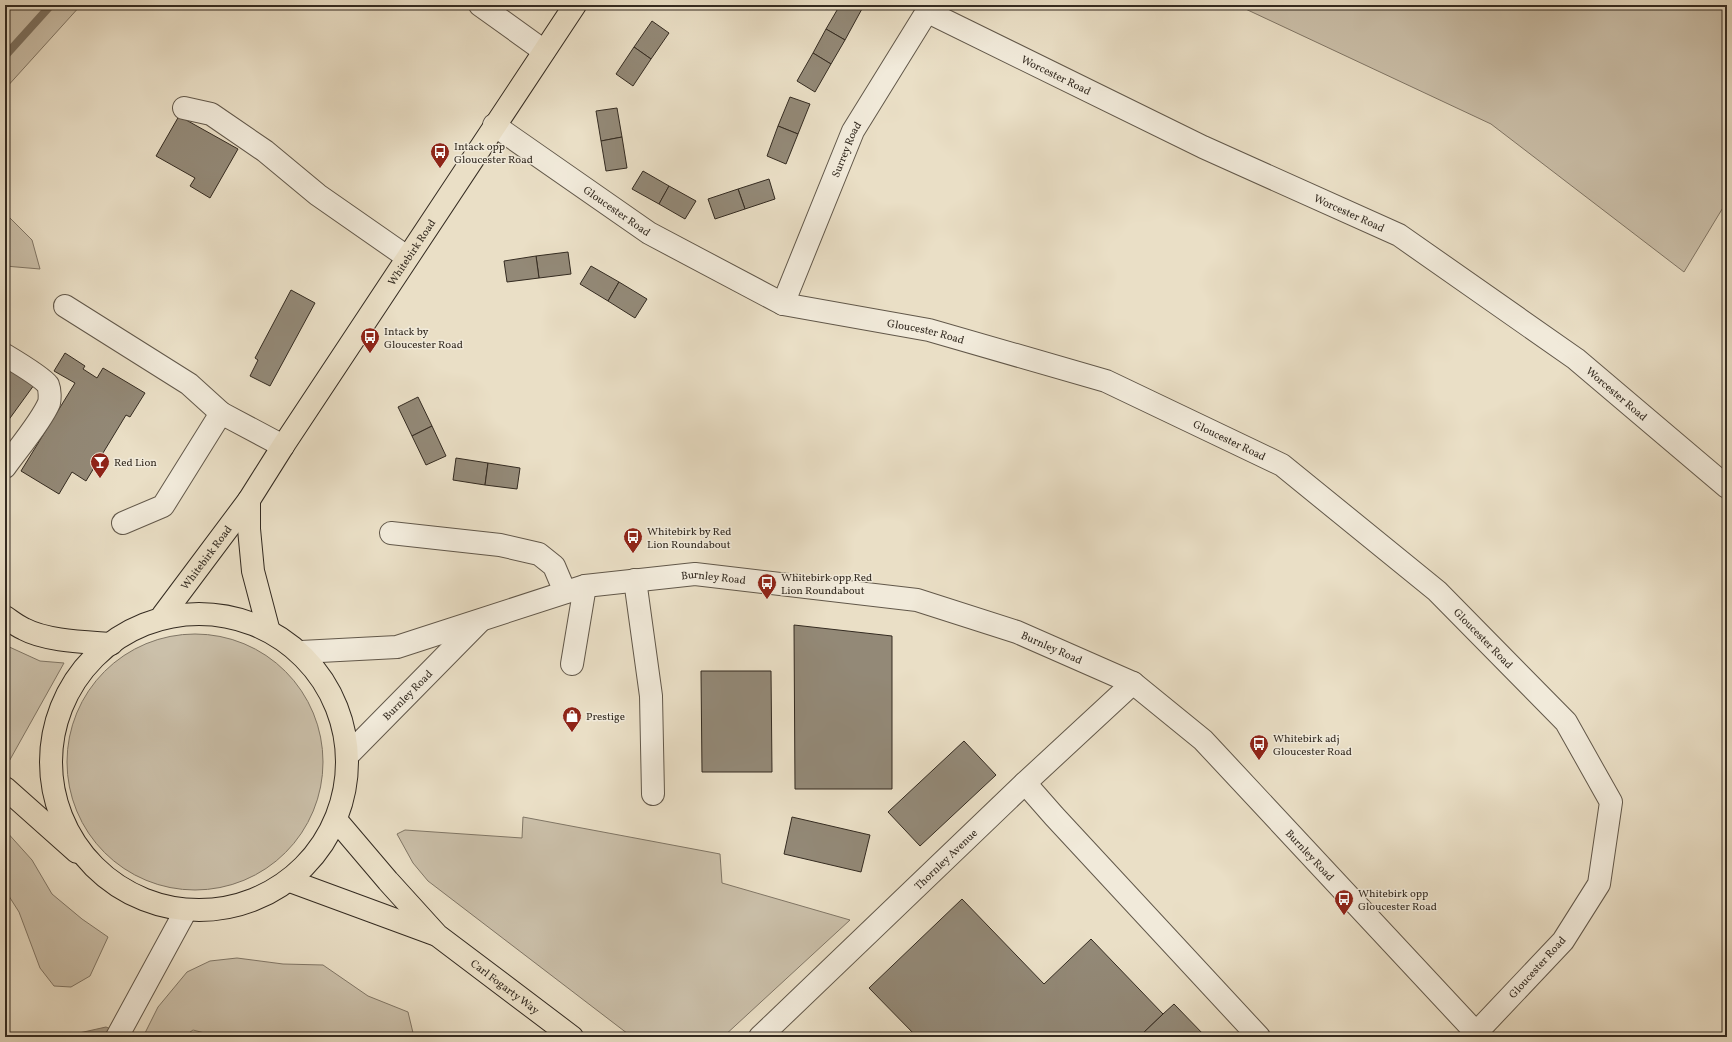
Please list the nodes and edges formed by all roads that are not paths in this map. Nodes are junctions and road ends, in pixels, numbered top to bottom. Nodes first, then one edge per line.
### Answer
1 (480, 5) edge
2 (576, 5) edge
3 (928, 8) edge
4 (544, 51) junction
5 (184, 108) dead end
6 (494, 125) junction
7 (408, 257) junction
8 (783, 304) junction
9 (65, 306) dead end
10 (5, 354) edge
11 (221, 413) junction
12 (283, 446) junction
13 (5, 467) edge
14 (1727, 487) edge
15 (249, 500) junction
16 (123, 523) dead end
17 (391, 533) dead end
18 (635, 580) junction
19 (575, 589) junction
20 (163, 616) junction
21 (5, 617) edge
22 (482, 618) junction
23 (268, 628) junction
24 (111, 644) junction
25 (301, 652) junction
26 (572, 664) dead end
27 (1133, 683) junction
28 (349, 754) junction
29 (1026, 783) junction
30 (5, 788) edge
31 (654, 794) dead end
32 (337, 821) junction
33 (82, 856) junction
34 (290, 881) junction
35 (185, 912) junction
36 (438, 935) junction
37 (119, 1035) edge
38 (1478, 1035) edge
39 (572, 1037) edge
40 (760, 1037) edge
41 (1258, 1037) edge

1 - 4 street
2 - 4 main road, Whitebirk Road
3 - 8 street, Surrey Road
3 - 14 street, Worcester Road
4 - 6 main road, Whitebirk Road
5 - 7 street
6 - 7 main road, Whitebirk Road
6 - 8 street, Gloucester Road
7 - 12 main road, Whitebirk Road
8 - 38 street, Gloucester Road
9 - 11 street
10 - 13 street
11 - 12 street
11 - 16 street
12 - 15 main road, Whitebirk Road
15 - 20 main road, Whitebirk Road
15 - 23 main road, Whitebirk Road
17 - 19 street
18 - 19 street, Burnley Road
18 - 27 street, Burnley Road
18 - 31 street
19 - 22 street, Burnley Road
19 - 26 street
20 - 23 main road
20 - 24 main road
21 - 24 main road
22 - 25 street, Burnley Road
22 - 28 street, Burnley Road
23 - 25 main road
24 - 33 main road
25 - 28 main road
27 - 29 street, Thornley Avenue
27 - 38 street, Burnley Road
28 - 32 main road
29 - 40 street, Thornley Avenue
29 - 41 street
30 - 33 main road
32 - 34 main road
32 - 36 main road, Carl Fogarty Way
33 - 35 main road
34 - 35 main road
34 - 36 main road, Carl Fogarty Way
35 - 37 street
36 - 39 main road, Carl Fogarty Way

